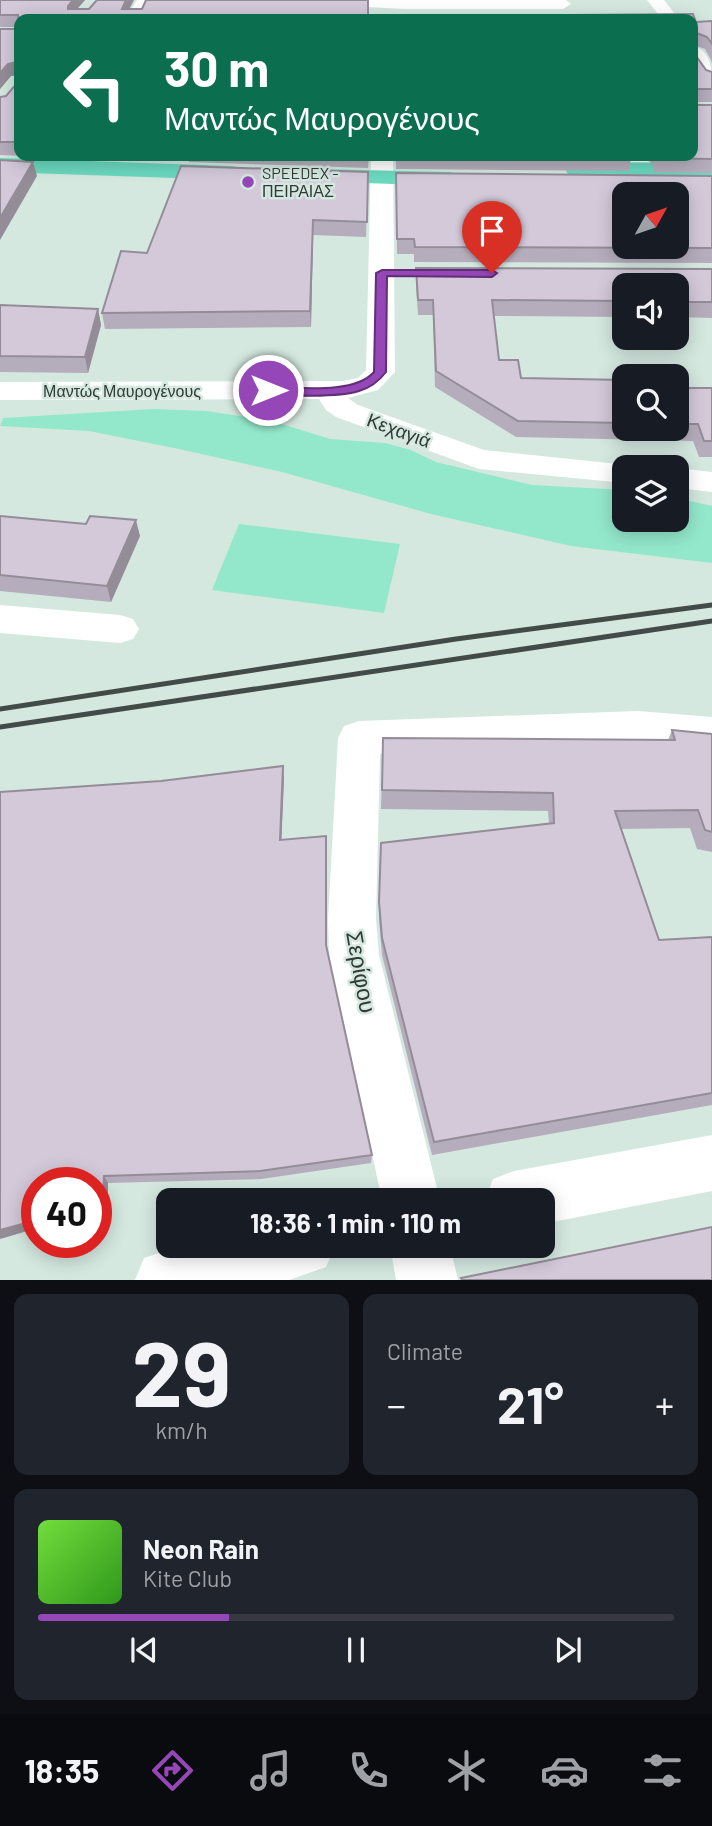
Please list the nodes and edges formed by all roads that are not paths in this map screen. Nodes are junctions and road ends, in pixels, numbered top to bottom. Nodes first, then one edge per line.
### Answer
1 (330, 0) edge
2 (655, 0) edge
3 (385, 7) edge
4 (564, 8) edge
5 (667, 14) edge
6 (698, 58) edge
7 (712, 77) edge
8 (145, 161) edge
9 (638, 162) edge
10 (0, 164) edge
11 (382, 167) edge
12 (296, 169) edge
13 (712, 170) edge
14 (470, 173) edge
15 (712, 182) edge
16 (363, 386) junction
17 (328, 390) junction
18 (0, 391) edge
19 (479, 459) junction
20 (612, 472) edge
21 (689, 479) edge
22 (712, 482) edge
23 (0, 619) edge
24 (120, 629) dead end
25 (712, 734) edge
26 (712, 1163) edge
27 (408, 1188) edge
28 (555, 1192) edge
29 (256, 1258) edge
30 (422, 1258) edge
31 (166, 1280) edge
32 (427, 1280) edge

1 - 3 street
2 - 5 street
3 - 4 street
6 - 7 street
8 - 10 main road
9 - 13 main road
9 - 15 main road
11 - 12 main road
11 - 14 main road
11 - 16 street
16 - 17 street, Μαντώς Μαυρογένους
16 - 19 street, Κεχαγιά
17 - 18 street, Μαντώς Μαυρογένους
17 - 19 street, Κεχαγιά
19 - 20 street, Κεχαγιά
21 - 22 street
23 - 24 street
25 - 27 street, Σερίφου
26 - 28 street
29 - 31 street
30 - 32 street

